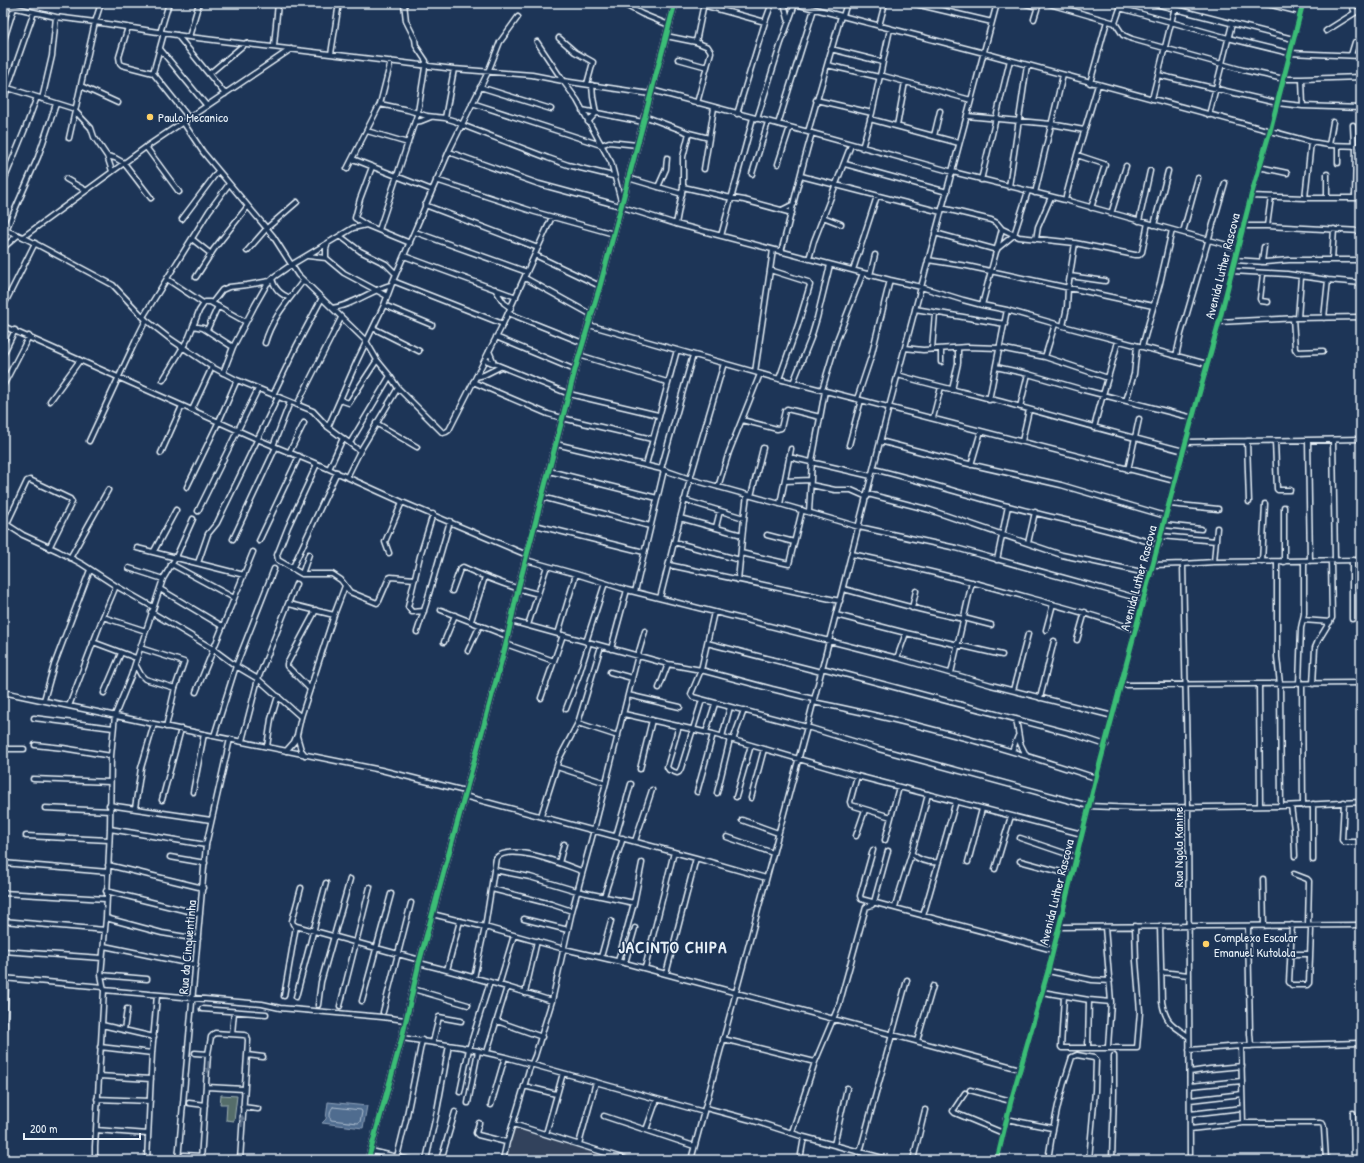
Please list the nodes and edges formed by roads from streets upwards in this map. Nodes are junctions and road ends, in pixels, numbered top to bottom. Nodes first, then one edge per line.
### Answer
1 (101, 3) edge
2 (169, 3) edge
3 (199, 3) edge
4 (278, 3) edge
5 (339, 3) edge
6 (404, 3) edge
7 (620, 3) edge
8 (675, 3) edge
9 (772, 3) edge
10 (784, 3) edge
11 (794, 3) edge
12 (819, 3) edge
13 (847, 3) edge
14 (885, 3) edge
15 (911, 3) edge
16 (997, 3) edge
17 (1023, 3) edge
18 (1046, 3) edge
19 (1122, 3) edge
20 (1152, 3) edge
21 (1176, 3) edge
22 (1263, 3) edge
23 (1303, 3) edge
24 (1351, 3) edge
25 (703, 4) edge
26 (1274, 4) edge
27 (3, 5) edge
28 (1038, 5) edge
29 (14, 8) junction
30 (1120, 8) junction
31 (1361, 8) edge
32 (815, 9) junction
33 (1175, 9) junction
34 (34, 12) junction
35 (1300, 12) junction
36 (1355, 13) junction
37 (842, 16) junction
38 (56, 17) junction
39 (518, 17) dead end
40 (788, 19) junction
41 (1034, 19) dead end
42 (1107, 21) junction
43 (95, 22) junction
44 (765, 22) junction
45 (992, 22) junction
46 (1116, 23) junction
47 (1171, 23) junction
48 (1232, 24) junction
49 (669, 25) junction
50 (879, 26) junction
51 (128, 27) junction
52 (890, 29) junction
53 (1326, 31) dead end
54 (162, 33) junction
55 (177, 35) junction
56 (666, 36) junction
57 (189, 37) junction
58 (559, 38) dead end
59 (1228, 38) junction
60 (1293, 39) junction
61 (537, 42) dead end
62 (696, 42) junction
63 (1355, 42) dead end
64 (3, 43) edge
65 (246, 43) junction
66 (274, 46) junction
67 (1164, 48) junction
68 (160, 49) junction
69 (291, 49) junction
70 (832, 49) junction
71 (984, 53) junction
72 (1289, 53) junction
73 (331, 54) junction
74 (1351, 55) junction
75 (1361, 56) edge
76 (678, 59) dead end
77 (1010, 60) junction
78 (390, 61) junction
79 (883, 62) junction
80 (1222, 63) junction
81 (827, 65) junction
82 (1028, 65) junction
83 (426, 66) junction
84 (707, 67) junction
85 (454, 69) junction
86 (488, 72) junction
87 (153, 73) junction
88 (209, 74) junction
89 (1063, 75) junction
90 (1158, 75) junction
91 (880, 76) junction
92 (1361, 77) edge
93 (1284, 79) junction
94 (1302, 79) junction
95 (563, 82) junction
96 (905, 82) junction
97 (1090, 83) junction
98 (587, 84) junction
99 (592, 85) junction
100 (1098, 85) junction
101 (81, 86) junction
102 (8, 88) junction
103 (480, 88) junction
104 (1216, 88) junction
105 (650, 92) junction
106 (225, 94) junction
107 (37, 98) junction
108 (1152, 98) junction
109 (42, 99) junction
110 (816, 100) junction
111 (971, 100) junction
112 (3, 101) edge
113 (118, 102) dead end
114 (472, 103) junction
115 (697, 103) junction
116 (1277, 103) junction
117 (56, 104) junction
118 (380, 104) junction
119 (207, 106) junction
120 (1303, 106) junction
121 (714, 108) junction
122 (1361, 108) edge
123 (551, 109) dead end
124 (75, 110) junction
125 (582, 110) junction
126 (940, 111) dead end
127 (418, 112) junction
128 (596, 113) junction
129 (872, 113) junction
130 (737, 114) junction
131 (1209, 115) junction
132 (432, 116) junction
133 (967, 116) junction
134 (189, 118) junction
135 (445, 118) junction
136 (755, 118) junction
137 (996, 118) junction
138 (644, 119) junction
139 (870, 119) junction
140 (1019, 121) junction
141 (182, 122) junction
142 (415, 122) junction
143 (588, 122) junction
144 (768, 122) junction
145 (1332, 122) dead end
146 (778, 124) junction
147 (1051, 124) junction
148 (462, 125) junction
149 (1353, 125) dead end
150 (897, 126) junction
151 (790, 127) junction
152 (367, 130) junction
153 (1084, 130) junction
154 (1270, 131) junction
155 (810, 132) junction
156 (689, 133) junction
157 (934, 136) junction
158 (69, 138) dead end
159 (709, 138) junction
160 (1311, 142) junction
161 (408, 143) junction
162 (959, 143) junction
163 (851, 144) junction
164 (601, 145) junction
165 (637, 145) junction
166 (1329, 145) junction
167 (1338, 146) junction
168 (1355, 146) junction
169 (1361, 146) edge
170 (146, 147) junction
171 (862, 148) junction
172 (449, 152) junction
173 (1077, 155) junction
174 (107, 156) junction
175 (667, 158) dead end
176 (353, 159) junction
177 (124, 163) junction
178 (1338, 163) dead end
179 (778, 164) dead end
180 (845, 164) junction
181 (1126, 166) dead end
182 (372, 167) junction
183 (1259, 167) junction
184 (704, 168) dead end
185 (348, 169) dead end
186 (112, 171) junction
187 (218, 171) junction
188 (1150, 171) dead end
189 (1168, 171) dead end
190 (952, 172) junction
191 (1287, 173) dead end
192 (752, 174) dead end
193 (1327, 174) dead end
194 (398, 176) junction
195 (613, 176) junction
196 (801, 176) junction
197 (628, 178) junction
198 (1198, 178) dead end
199 (66, 179) dead end
200 (436, 180) junction
201 (981, 180) junction
202 (3, 183) edge
203 (1226, 183) dead end
204 (229, 184) junction
205 (836, 185) junction
206 (658, 187) junction
207 (683, 187) junction
208 (1009, 187) junction
209 (85, 190) junction
210 (432, 190) junction
211 (1028, 191) junction
212 (179, 192) dead end
213 (947, 192) junction
214 (1035, 193) junction
215 (682, 194) junction
216 (877, 196) junction
217 (1251, 196) junction
218 (732, 197) junction
219 (1051, 197) junction
220 (1271, 197) junction
221 (151, 198) dead end
222 (1305, 198) junction
223 (1327, 198) junction
224 (1355, 198) junction
225 (1361, 198) edge
226 (1065, 200) junction
227 (297, 202) dead end
228 (794, 204) junction
229 (425, 205) junction
230 (248, 206) junction
231 (622, 206) junction
232 (1091, 208) junction
233 (782, 210) junction
234 (942, 210) junction
235 (792, 213) junction
236 (1111, 214) junction
237 (552, 217) junction
238 (823, 217) junction
239 (355, 218) junction
240 (182, 219) dead end
241 (1139, 221) junction
242 (676, 224) junction
243 (841, 224) dead end
244 (1148, 224) junction
245 (366, 225) junction
246 (1154, 225) junction
247 (1244, 226) junction
248 (1267, 226) junction
249 (268, 228) junction
250 (353, 228) junction
251 (5, 229) edge
252 (1002, 229) junction
253 (1334, 229) junction
254 (379, 230) junction
255 (1172, 230) junction
256 (1361, 231) edge
257 (415, 232) junction
258 (1183, 232) junction
259 (935, 233) junction
260 (614, 234) junction
261 (18, 235) junction
262 (1014, 235) junction
263 (340, 236) junction
264 (721, 236) junction
265 (23, 237) junction
266 (1036, 238) junction
267 (192, 239) junction
268 (1210, 240) junction
269 (35, 243) junction
270 (328, 243) junction
271 (410, 243) junction
272 (1075, 243) junction
273 (1264, 247) dead end
274 (3, 248) edge
275 (538, 248) junction
276 (1238, 248) junction
277 (997, 249) junction
278 (773, 250) junction
279 (247, 251) dead end
280 (780, 252) junction
281 (211, 254) junction
282 (535, 255) junction
283 (875, 255) dead end
284 (308, 256) junction
285 (404, 256) junction
286 (326, 258) junction
287 (809, 259) junction
288 (928, 260) junction
289 (1235, 260) junction
290 (1332, 260) junction
291 (1361, 260) edge
292 (1262, 262) junction
293 (830, 264) junction
294 (290, 265) junction
295 (770, 270) junction
296 (852, 270) junction
297 (990, 271) junction
298 (1232, 271) junction
299 (527, 272) junction
300 (863, 273) junction
301 (396, 274) junction
302 (1263, 274) junction
303 (870, 275) junction
304 (1070, 276) junction
305 (196, 277) dead end
306 (1301, 277) junction
307 (524, 278) junction
308 (167, 279) junction
309 (271, 280) junction
310 (890, 280) junction
311 (1328, 280) junction
312 (303, 281) junction
313 (1105, 281) dead end
314 (392, 283) junction
315 (1361, 283) edge
316 (600, 286) junction
317 (921, 287) junction
318 (1068, 288) junction
319 (495, 289) junction
320 (376, 290) junction
321 (387, 296) junction
322 (516, 297) junction
323 (290, 298) junction
324 (322, 298) junction
325 (1268, 302) dead end
326 (212, 303) junction
327 (204, 304) junction
328 (384, 305) junction
329 (982, 305) junction
330 (218, 306) junction
331 (1153, 306) junction
332 (3, 307) edge
333 (332, 308) junction
334 (511, 308) junction
335 (915, 309) junction
336 (1007, 310) junction
337 (508, 313) junction
338 (935, 313) junction
339 (592, 315) junction
340 (1361, 317) edge
341 (341, 318) junction
342 (1295, 318) junction
343 (1324, 318) junction
344 (145, 319) junction
345 (246, 322) junction
346 (1219, 322) junction
347 (503, 324) junction
348 (1005, 324) junction
349 (1055, 324) junction
350 (432, 325) dead end
351 (589, 325) junction
352 (3, 326) edge
353 (193, 326) junction
354 (1063, 326) junction
355 (373, 328) junction
356 (15, 330) junction
357 (207, 330) junction
358 (29, 336) junction
359 (496, 337) junction
360 (366, 341) junction
361 (1118, 341) junction
362 (265, 343) dead end
363 (583, 343) junction
364 (183, 347) junction
365 (233, 347) junction
366 (1140, 347) junction
367 (905, 348) junction
368 (958, 348) junction
369 (1000, 348) junction
370 (932, 349) junction
371 (941, 349) junction
372 (676, 350) junction
373 (419, 351) dead end
374 (489, 351) junction
375 (1323, 351) dead end
376 (3, 354) edge
377 (579, 355) junction
378 (693, 355) junction
379 (1176, 356) junction
380 (1045, 357) junction
381 (80, 360) junction
382 (377, 360) junction
383 (485, 360) junction
384 (940, 362) dead end
385 (724, 363) junction
386 (495, 364) junction
387 (1207, 364) junction
388 (212, 367) junction
389 (500, 367) junction
390 (996, 367) junction
391 (575, 370) junction
392 (755, 372) junction
393 (223, 373) junction
394 (760, 374) junction
395 (1028, 374) junction
396 (898, 375) junction
397 (390, 376) junction
398 (120, 377) junction
399 (476, 377) junction
400 (1108, 378) junction
401 (779, 379) junction
402 (163, 380) dead end
403 (237, 380) junction
404 (473, 382) junction
405 (667, 382) junction
406 (4, 383) edge
407 (793, 383) junction
408 (941, 387) junction
409 (398, 388) junction
410 (258, 389) junction
411 (824, 390) junction
412 (952, 390) junction
413 (568, 394) junction
414 (1102, 395) junction
415 (275, 396) junction
416 (340, 400) junction
417 (859, 400) junction
418 (989, 400) junction
419 (50, 401) dead end
420 (1126, 401) junction
421 (290, 402) junction
422 (297, 405) junction
423 (182, 406) junction
424 (889, 407) junction
425 (1020, 407) junction
426 (192, 410) junction
427 (1028, 410) junction
428 (658, 415) junction
429 (820, 417) junction
430 (562, 418) junction
431 (933, 418) junction
432 (1193, 418) junction
433 (1139, 419) dead end
434 (742, 420) junction
435 (219, 421) junction
436 (304, 423) dead end
437 (376, 423) junction
438 (328, 427) junction
439 (1094, 428) junction
440 (238, 430) junction
441 (981, 431) junction
442 (343, 438) junction
443 (1135, 438) junction
444 (257, 439) junction
445 (652, 439) junction
446 (1361, 439) edge
447 (1308, 440) junction
448 (1334, 440) junction
449 (89, 441) dead end
450 (880, 441) junction
451 (1022, 441) junction
452 (1247, 441) junction
453 (1275, 441) junction
454 (1187, 442) junction
455 (350, 443) junction
456 (556, 444) junction
457 (850, 445) dead end
458 (274, 446) junction
459 (417, 447) dead end
460 (763, 448) dead end
461 (791, 449) dead end
462 (360, 451) junction
463 (1184, 451) junction
464 (289, 452) junction
465 (161, 453) dead end
466 (299, 456) junction
467 (789, 457) junction
468 (812, 461) junction
469 (317, 464) junction
470 (971, 465) junction
471 (646, 466) junction
472 (1361, 467) edge
473 (329, 469) junction
474 (662, 470) junction
475 (873, 470) junction
476 (1128, 470) junction
477 (549, 471) junction
478 (337, 472) junction
479 (871, 476) junction
480 (347, 477) junction
481 (690, 479) junction
482 (811, 480) junction
483 (785, 481) junction
484 (1175, 481) junction
485 (811, 485) junction
486 (187, 487) dead end
487 (718, 487) junction
488 (108, 490) dead end
489 (1290, 490) dead end
490 (749, 495) junction
491 (867, 496) junction
492 (542, 497) junction
493 (657, 498) junction
494 (684, 500) junction
495 (402, 502) junction
496 (1249, 502) dead end
497 (780, 504) junction
498 (1170, 504) junction
499 (1265, 504) dead end
500 (1008, 506) junction
501 (1284, 507) dead end
502 (1218, 509) dead end
503 (176, 510) dead end
504 (802, 510) junction
505 (198, 511) dead end
506 (720, 511) junction
507 (809, 512) junction
508 (1035, 512) junction
509 (433, 514) junction
510 (1166, 516) junction
511 (680, 518) junction
512 (744, 518) junction
513 (193, 519) dead end
514 (450, 521) junction
515 (5, 523) edge
516 (535, 525) junction
517 (1164, 525) junction
518 (650, 526) junction
519 (716, 527) junction
520 (859, 527) junction
521 (1217, 528) dead end
522 (1201, 529) dead end
523 (1361, 530) edge
524 (3, 532) edge
525 (1002, 534) junction
526 (742, 535) junction
527 (767, 535) dead end
528 (1161, 536) junction
529 (233, 539) dead end
530 (259, 541) dead end
531 (1216, 541) junction
532 (674, 542) junction
533 (794, 542) junction
534 (1028, 543) junction
535 (1159, 545) junction
536 (49, 548) junction
537 (137, 548) dead end
538 (154, 552) junction
539 (253, 552) dead end
540 (644, 552) junction
541 (389, 553) dead end
542 (741, 553) junction
543 (309, 554) dead end
544 (852, 554) junction
545 (176, 557) junction
546 (526, 557) junction
547 (70, 558) junction
548 (740, 560) junction
549 (997, 560) junction
550 (1333, 560) junction
551 (1352, 560) junction
552 (1361, 560) edge
553 (1304, 561) junction
554 (1310, 561) junction
555 (1214, 562) junction
556 (1262, 562) junction
557 (1277, 562) junction
558 (1284, 562) junction
559 (198, 563) junction
560 (171, 564) junction
561 (1183, 564) junction
562 (669, 565) junction
563 (1154, 565) junction
564 (547, 566) junction
565 (129, 568) dead end
566 (274, 569) dead end
567 (292, 569) junction
568 (90, 570) junction
569 (302, 574) junction
570 (576, 574) junction
571 (1151, 574) junction
572 (244, 575) junction
573 (485, 577) junction
574 (163, 579) junction
575 (415, 579) junction
576 (738, 580) junction
577 (972, 582) junction
578 (605, 583) junction
579 (296, 584) dead end
580 (116, 586) junction
581 (345, 586) junction
582 (160, 589) junction
583 (518, 589) junction
584 (843, 589) junction
585 (627, 590) junction
586 (452, 591) dead end
587 (916, 591) dead end
588 (635, 592) junction
589 (538, 594) junction
590 (234, 598) junction
591 (660, 598) junction
592 (1144, 600) junction
593 (840, 601) junction
594 (289, 604) junction
595 (1053, 604) junction
596 (153, 607) junction
597 (912, 608) junction
598 (316, 610) junction
599 (441, 610) dead end
600 (424, 611) junction
601 (151, 612) junction
602 (714, 612) junction
603 (1085, 612) junction
604 (334, 615) junction
605 (455, 615) junction
606 (836, 615) junction
607 (103, 617) junction
608 (964, 619) junction
609 (1352, 619) dead end
610 (1303, 620) junction
611 (470, 621) junction
612 (511, 621) junction
613 (1330, 622) junction
614 (480, 625) junction
615 (528, 625) junction
616 (990, 625) dead end
617 (222, 626) junction
618 (1046, 630) dead end
619 (1136, 630) junction
620 (146, 631) junction
621 (645, 631) dead end
622 (417, 632) dead end
623 (906, 633) junction
624 (558, 634) junction
625 (1028, 634) dead end
626 (563, 635) junction
627 (508, 636) junction
628 (1077, 640) dead end
629 (829, 641) junction
630 (1054, 641) dead end
631 (93, 642) junction
632 (444, 642) dead end
633 (588, 643) junction
634 (707, 643) junction
635 (506, 644) junction
636 (958, 644) junction
637 (601, 646) junction
638 (140, 648) junction
639 (213, 649) junction
640 (611, 649) junction
641 (468, 651) dead end
642 (121, 653) junction
643 (1002, 655) dead end
644 (638, 656) junction
645 (136, 658) junction
646 (897, 658) junction
647 (554, 661) junction
648 (135, 664) junction
649 (668, 664) junction
650 (236, 666) junction
651 (700, 670) junction
652 (821, 670) junction
653 (610, 672) dead end
654 (951, 673) junction
655 (632, 678) junction
656 (258, 679) junction
657 (1361, 683) edge
658 (1260, 684) junction
659 (1280, 684) junction
660 (1300, 684) junction
661 (1313, 684) junction
662 (1122, 685) junction
663 (1186, 685) junction
664 (175, 688) junction
665 (659, 688) dead end
666 (310, 689) junction
667 (1013, 690) junction
668 (3, 692) edge
669 (196, 692) dead end
670 (104, 693) dead end
671 (628, 695) junction
672 (278, 696) junction
673 (540, 698) dead end
674 (1040, 698) junction
675 (44, 700) junction
676 (702, 700) junction
677 (813, 700) junction
678 (715, 704) junction
679 (69, 706) junction
680 (680, 707) dead end
681 (730, 707) junction
682 (566, 709) dead end
683 (744, 710) junction
684 (624, 714) junction
685 (115, 715) junction
686 (1113, 716) junction
687 (301, 717) junction
688 (34, 718) dead end
689 (1016, 719) junction
690 (652, 720) junction
691 (578, 723) junction
692 (154, 724) junction
693 (679, 726) junction
694 (166, 727) junction
695 (807, 727) junction
696 (113, 728) junction
697 (181, 729) junction
698 (693, 729) junction
699 (706, 732) junction
700 (204, 734) junction
701 (713, 734) junction
702 (297, 735) junction
703 (214, 736) junction
704 (618, 736) junction
705 (722, 736) junction
706 (1018, 736) junction
707 (230, 739) junction
708 (732, 739) junction
709 (242, 741) junction
710 (35, 745) dead end
711 (752, 745) junction
712 (1106, 745) junction
713 (267, 747) junction
714 (3, 749) edge
715 (24, 749) dead end
716 (764, 749) junction
717 (286, 751) junction
718 (1012, 752) junction
719 (306, 755) junction
720 (1026, 755) junction
721 (111, 756) junction
722 (798, 759) junction
723 (557, 767) junction
724 (640, 769) dead end
725 (857, 776) junction
726 (1096, 778) junction
727 (33, 779) dead end
728 (110, 782) junction
729 (606, 783) junction
730 (631, 784) dead end
731 (899, 787) junction
732 (652, 790) dead end
733 (193, 792) dead end
734 (697, 792) dead end
735 (717, 793) dead end
736 (465, 794) junction
737 (928, 794) junction
738 (736, 797) dead end
739 (751, 798) dead end
740 (162, 800) dead end
741 (956, 801) junction
742 (1344, 802) junction
743 (1361, 802) edge
744 (1313, 804) junction
745 (110, 805) junction
746 (1089, 806) junction
747 (1260, 806) junction
748 (1281, 806) junction
749 (1291, 806) junction
750 (1304, 806) junction
751 (1188, 807) junction
752 (45, 808) dead end
753 (135, 808) junction
754 (982, 808) junction
755 (865, 810) junction
756 (110, 812) junction
757 (541, 816) junction
758 (1011, 816) junction
759 (891, 817) junction
760 (211, 820) junction
761 (742, 820) dead end
762 (110, 828) junction
763 (594, 830) junction
764 (778, 833) junction
765 (1082, 834) junction
766 (26, 836) dead end
767 (616, 836) junction
768 (856, 836) dead end
769 (623, 838) junction
770 (727, 838) dead end
771 (1020, 838) dead end
772 (109, 840) junction
773 (885, 840) dead end
774 (635, 841) junction
775 (1361, 842) edge
776 (564, 844) dead end
777 (206, 845) junction
778 (873, 850) dead end
779 (888, 851) dead end
780 (674, 852) junction
781 (773, 853) junction
782 (912, 854) junction
783 (1294, 856) dead end
784 (170, 857) dead end
785 (1076, 857) junction
786 (696, 858) junction
787 (1313, 860) dead end
788 (1020, 861) dead end
789 (938, 862) junction
790 (968, 862) dead end
791 (3, 863) edge
792 (205, 863) junction
793 (559, 863) junction
794 (642, 863) dead end
795 (108, 865) junction
796 (995, 869) dead end
797 (494, 870) junction
798 (582, 871) junction
799 (108, 872) junction
800 (1294, 874) dead end
801 (1072, 875) junction
802 (766, 878) junction
803 (350, 879) dead end
804 (1263, 879) dead end
805 (326, 883) dead end
806 (370, 887) dead end
807 (203, 888) junction
808 (301, 888) dead end
809 (492, 889) junction
810 (106, 891) junction
811 (577, 891) junction
812 (3, 893) edge
813 (391, 894) dead end
814 (604, 896) junction
815 (106, 899) junction
816 (874, 902) junction
817 (411, 903) dead end
818 (634, 903) junction
819 (895, 907) junction
820 (572, 911) junction
821 (200, 914) junction
822 (432, 914) junction
823 (923, 916) junction
824 (106, 918) junction
825 (524, 919) dead end
826 (3, 921) edge
827 (460, 921) junction
828 (611, 921) dead end
829 (1292, 925) junction
830 (1308, 925) junction
831 (1361, 925) edge
832 (296, 926) junction
833 (1136, 926) junction
834 (1160, 926) junction
835 (1188, 926) junction
836 (1248, 926) junction
837 (1264, 926) junction
838 (485, 927) junction
839 (1059, 927) junction
840 (1105, 927) junction
841 (634, 928) dead end
842 (105, 930) junction
843 (568, 930) junction
844 (1311, 930) dead end
845 (313, 931) junction
846 (514, 935) junction
847 (334, 937) junction
848 (198, 939) junction
849 (537, 941) junction
850 (356, 942) junction
851 (104, 946) junction
852 (377, 948) junction
853 (564, 948) junction
854 (3, 950) edge
855 (1053, 950) junction
856 (398, 954) junction
857 (1291, 954) junction
858 (1310, 954) junction
859 (601, 957) junction
860 (102, 958) junction
861 (618, 961) junction
862 (420, 962) junction
863 (625, 963) junction
864 (196, 965) junction
865 (645, 968) junction
866 (447, 970) junction
867 (1048, 971) junction
868 (1161, 972) junction
869 (666, 974) junction
870 (101, 975) junction
871 (1189, 976) junction
872 (3, 978) edge
873 (474, 978) junction
874 (147, 979) dead end
875 (907, 980) dead end
876 (1110, 981) junction
877 (490, 982) junction
878 (500, 985) junction
879 (6, 986) dead end
880 (933, 986) dead end
881 (507, 987) junction
882 (104, 988) junction
883 (413, 989) junction
884 (1042, 992) junction
885 (525, 993) junction
886 (736, 994) junction
887 (157, 995) junction
888 (284, 996) dead end
889 (1064, 996) junction
890 (296, 997) dead end
891 (4, 998) edge
892 (192, 999) junction
893 (1089, 1000) junction
894 (362, 1001) dead end
895 (552, 1001) junction
896 (1111, 1002) junction
897 (468, 1004) dead end
898 (318, 1005) dead end
899 (340, 1006) dead end
900 (127, 1009) dead end
901 (202, 1009) dead end
902 (234, 1012) junction
903 (383, 1012) dead end
904 (266, 1014) dead end
905 (833, 1019) junction
906 (405, 1020) junction
907 (461, 1021) dead end
908 (497, 1021) junction
909 (102, 1025) junction
910 (124, 1030) junction
911 (232, 1034) junction
912 (892, 1035) junction
913 (154, 1037) junction
914 (542, 1037) junction
915 (1189, 1037) junction
916 (402, 1038) junction
917 (422, 1040) junction
918 (723, 1040) junction
919 (917, 1041) junction
920 (433, 1042) junction
921 (1361, 1043) edge
922 (449, 1045) junction
923 (1241, 1046) junction
924 (1251, 1046) junction
925 (100, 1047) junction
926 (1088, 1047) junction
927 (1108, 1047) junction
928 (469, 1049) junction
929 (1189, 1050) junction
930 (478, 1051) junction
931 (3, 1052) edge
932 (487, 1052) junction
933 (152, 1053) junction
934 (195, 1053) dead end
935 (208, 1054) junction
936 (247, 1055) junction
937 (1114, 1056) dead end
938 (263, 1057) dead end
939 (505, 1057) junction
940 (815, 1062) junction
941 (532, 1063) junction
942 (1242, 1066) junction
943 (1020, 1069) junction
944 (1190, 1072) junction
945 (564, 1073) junction
946 (99, 1076) junction
947 (151, 1080) junction
948 (596, 1082) junction
949 (1242, 1082) junction
950 (524, 1086) junction
951 (1190, 1086) junction
952 (207, 1087) junction
953 (847, 1088) dead end
954 (244, 1089) junction
955 (970, 1090) dead end
956 (460, 1092) dead end
957 (965, 1093) dead end
958 (556, 1094) junction
959 (1242, 1094) junction
960 (98, 1099) junction
961 (657, 1099) junction
962 (1190, 1100) junction
963 (150, 1101) junction
964 (1011, 1101) junction
965 (189, 1103) dead end
966 (468, 1103) dead end
967 (205, 1105) junction
968 (491, 1105) dead end
969 (243, 1107) junction
970 (1242, 1108) junction
971 (258, 1109) dead end
972 (705, 1110) junction
973 (925, 1110) dead end
974 (455, 1112) dead end
975 (1353, 1113) dead end
976 (1190, 1114) junction
977 (604, 1116) dead end
978 (1006, 1119) junction
979 (479, 1123) dead end
980 (1243, 1123) junction
981 (513, 1124) junction
982 (1052, 1128) junction
983 (1190, 1129) junction
984 (96, 1130) junction
985 (646, 1130) junction
986 (792, 1132) junction
987 (1003, 1133) junction
988 (148, 1134) junction
989 (546, 1134) junction
990 (804, 1137) junction
991 (507, 1142) junction
992 (579, 1144) junction
993 (834, 1145) junction
994 (694, 1146) junction
995 (371, 1151) junction
996 (862, 1152) junction
997 (184, 1155) dead end
998 (397, 1157) junction
999 (201, 1158) edge
1000 (100, 1160) edge
1001 (147, 1160) edge
1002 (178, 1160) edge
1003 (240, 1160) edge
1004 (368, 1160) edge
1005 (410, 1160) edge
1006 (426, 1160) edge
1007 (441, 1160) edge
1008 (503, 1160) edge
1009 (628, 1160) edge
1010 (691, 1160) edge
1011 (800, 1160) edge
1012 (863, 1160) edge
1013 (890, 1160) edge
1014 (913, 1160) edge
1015 (997, 1160) edge
1016 (1048, 1160) edge
1017 (1089, 1160) edge
1018 (1112, 1160) edge
1019 (1190, 1160) edge
1020 (1326, 1160) edge
1021 (1354, 1160) edge

1 - 43 street
2 - 54 street
3 - 57 street
4 - 66 street
5 - 73 street
6 - 83 street
7 - 49 street
8 - 49 street
9 - 44 street
10 - 40 street
11 - 32 street
11 - 40 street
12 - 32 street
13 - 37 street
14 - 50 street
15 - 45 street
16 - 45 street
17 - 28 street
18 - 42 street
19 - 30 street
20 - 33 street
21 - 33 street
22 - 26 street
23 - 35 street, Avenida Luther Rascova
24 - 36 street
25 - 44 street
25 - 62 street
26 - 35 street
27 - 29 street
28 - 41 street
29 - 34 street
29 - 64 street
30 - 46 street
30 - 47 street
31 - 36 street
32 - 37 street
32 - 146 street
33 - 47 street
33 - 48 street
34 - 38 street
34 - 102 street
35 - 60 street, Avenida Luther Rascova
36 - 53 street
37 - 50 street
37 - 70 street
38 - 43 street
38 - 109 street
39 - 86 street
40 - 136 street
42 - 46 street
42 - 97 street
43 - 51 street
43 - 101 street
44 - 130 street
45 - 71 street
46 - 67 street
47 - 59 street
47 - 67 street
48 - 59 street
48 - 60 street
49 - 56 street
50 - 52 street
51 - 54 street
51 - 87 street
52 - 71 street
52 - 79 street
54 - 55 street
54 - 68 street
55 - 57 street
55 - 88 street
56 - 62 street
56 - 105 street
57 - 65 street
58 - 98 street
59 - 72 street
59 - 80 street
60 - 72 street, Avenida Luther Rascova
61 - 95 street
62 - 84 street
63 - 74 street
65 - 66 street
65 - 88 street
66 - 69 street
67 - 80 street
67 - 90 street
68 - 87 street
68 - 119 street
69 - 73 street
69 - 106 street
70 - 79 street
70 - 81 street
71 - 77 street
71 - 111 street
72 - 74 street
72 - 93 street, Avenida Luther Rascova
73 - 78 street
74 - 75 street
76 - 84 street
77 - 82 street
77 - 137 street
78 - 83 street
78 - 118 street
79 - 91 street
80 - 93 street
80 - 104 street
81 - 91 street
81 - 110 street
82 - 89 street
82 - 140 street
83 - 85 street
83 - 127 street
84 - 115 street
85 - 86 street
85 - 135 street
86 - 95 street
86 - 103 street
87 - 134 street
88 - 106 street
89 - 97 street
89 - 147 street
90 - 104 street
90 - 108 street
91 - 96 street
91 - 129 street
92 - 94 street
93 - 94 street
93 - 116 street, Avenida Luther Rascova
94 - 120 street
95 - 98 street
95 - 125 street
96 - 111 street
96 - 150 street
97 - 100 street
98 - 99 street
99 - 105 street
99 - 128 street
100 - 108 street
100 - 153 street
101 - 113 street
101 - 124 street
102 - 107 street
102 - 112 street
103 - 114 street
103 - 123 street
104 - 116 street
104 - 131 street
105 - 115 street
105 - 138 street
106 - 119 street
107 - 109 street
107 - 202 street
108 - 131 street
109 - 117 street
110 - 129 street
110 - 155 street
111 - 133 street
114 - 148 street
114 - 164 street
115 - 121 street
116 - 120 street
116 - 154 street, Avenida Luther Rascova
117 - 124 street
117 - 251 street
118 - 127 street
118 - 152 street
119 - 134 street
120 - 122 street
121 - 130 street
121 - 159 street
124 - 158 street
124 - 174 street
125 - 128 street
125 - 143 street
126 - 157 street
127 - 132 street
127 - 142 street
128 - 138 street
128 - 143 street
129 - 139 street
130 - 136 street
131 - 154 street
132 - 135 street
132 - 142 street
133 - 137 street
133 - 162 street
134 - 141 street
135 - 148 street
136 - 144 street
136 - 218 street
137 - 140 street
137 - 201 street
138 - 156 street
138 - 165 street
139 - 150 street
139 - 171 street
140 - 147 street
140 - 208 street
141 - 170 street
141 - 187 street
142 - 161 street
143 - 164 street
144 - 146 street
144 - 192 street
145 - 166 street
146 - 151 street
147 - 153 street
147 - 214 street
148 - 172 street
148 - 195 street
149 - 168 street
150 - 157 street
151 - 155 street
151 - 179 street
152 - 161 street
152 - 176 street
153 - 173 street
154 - 160 street
154 - 183 street, Avenida Luther Rascova
155 - 163 street
155 - 196 street
156 - 159 street
156 - 207 street
157 - 162 street
159 - 184 street
160 - 166 street
160 - 222 street
161 - 194 street
162 - 190 street
163 - 171 street
163 - 180 street
164 - 165 street
164 - 195 street
165 - 197 street
166 - 167 street
167 - 168 street
167 - 178 street
168 - 169 street
168 - 224 street
170 - 177 street
170 - 212 street
171 - 190 street
172 - 200 street
172 - 231 street
173 - 226 street
173 - 232 street
174 - 177 street
174 - 186 street
175 - 206 street
176 - 182 street
176 - 185 street
177 - 186 street
177 - 221 street
180 - 205 street
180 - 213 street
181 - 236 street
182 - 194 street
182 - 239 street
183 - 191 street
183 - 217 street, Avenida Luther Rascova
186 - 209 street
187 - 204 street
187 - 240 street
188 - 241 street
189 - 246 street
190 - 201 street
190 - 213 street
193 - 223 street
194 - 210 street
194 - 254 street
195 - 231 street
196 - 205 street
196 - 228 street
197 - 206 street
197 - 231 street
198 - 258 street
199 - 209 street
200 - 210 street
200 - 237 street
201 - 208 street
203 - 268 street
204 - 230 street
204 - 267 street
205 - 216 street
205 - 238 street
206 - 215 street
207 - 215 street
207 - 218 street
208 - 211 street
209 - 265 street
210 - 229 street
211 - 214 street
211 - 262 street
213 - 234 street
214 - 219 street
215 - 242 street
216 - 234 street
216 - 296 street
217 - 220 street
217 - 247 street, Avenida Luther Rascova
218 - 233 street
218 - 264 street
219 - 226 street
219 - 266 street
220 - 222 street
220 - 248 street
222 - 223 street
223 - 224 street
224 - 225 street
226 - 232 street
227 - 249 street
228 - 233 street
228 - 235 street
229 - 257 street
229 - 275 street
230 - 249 street
230 - 281 street
231 - 242 street
231 - 260 street
232 - 236 street
233 - 235 street
234 - 252 street
234 - 259 street
235 - 280 street
236 - 241 street
237 - 260 street
237 - 275 street
238 - 243 street
238 - 287 street
239 - 245 street
239 - 250 street
241 - 244 street
242 - 264 street
244 - 246 street
244 - 272 street
245 - 250 street
245 - 254 street
246 - 255 street
247 - 248 street
247 - 276 street, Avenida Luther Rascova
248 - 253 street
249 - 279 street
249 - 294 street
250 - 263 street
251 - 261 street
252 - 262 street
252 - 277 street
253 - 256 street
253 - 290 street
254 - 271 street
255 - 258 street
255 - 331 street
257 - 271 street
257 - 299 street
258 - 268 street
259 - 277 street
259 - 288 street
260 - 316 street
261 - 265 street
261 - 274 street
262 - 266 street
262 - 277 street
263 - 270 street
263 - 301 street
264 - 278 street
265 - 269 street
266 - 272 street
267 - 281 street
267 - 308 street
268 - 276 street
268 - 379 street
269 - 332 street
269 - 344 street
270 - 284 street
270 - 286 street
271 - 285 street
272 - 304 street
273 - 292 street
275 - 282 street
276 - 289 street, Avenida Luther Rascova
277 - 297 street
278 - 280 street
278 - 295 street
280 - 287 street
281 - 305 street
282 - 299 street
282 - 316 street
283 - 303 street
284 - 286 street
284 - 294 street
285 - 301 street
285 - 319 street
286 - 320 street
287 - 293 street
288 - 297 street
288 - 317 street
289 - 292 street
289 - 298 street, Avenida Luther Rascova
290 - 291 street
290 - 292 street
293 - 296 street
293 - 407 street
294 - 309 street
294 - 312 street
295 - 392 street
295 - 401 street
296 - 300 street
297 - 318 street
297 - 329 street
298 - 302 street
298 - 346 street, Avenida Luther Rascova
299 - 307 street
300 - 303 street
300 - 411 street
301 - 314 street
302 - 306 street
302 - 325 street
303 - 310 street
304 - 313 street
304 - 318 street
306 - 311 street
306 - 342 street
307 - 322 street
307 - 339 street
308 - 327 street
308 - 344 street
309 - 323 street
309 - 326 street
309 - 345 street
310 - 317 street
310 - 417 street
311 - 315 street
311 - 343 street
312 - 323 street
312 - 324 street
314 - 320 street
314 - 321 street
314 - 347 street
316 - 339 street
317 - 329 street
317 - 335 street
318 - 331 street
318 - 354 street
319 - 322 street
319 - 334 street
320 - 321 street
320 - 333 street
321 - 328 street
322 - 334 street
323 - 362 street
324 - 333 street
324 - 415 street
326 - 327 street
326 - 330 street
327 - 353 street
328 - 350 street
328 - 355 street
329 - 336 street
330 - 345 street
330 - 357 street
331 - 366 street
333 - 341 street
334 - 337 street
335 - 338 street
335 - 367 street
336 - 348 street
336 - 349 street
337 - 347 street
337 - 363 street
338 - 348 street
338 - 370 street
339 - 351 street
340 - 343 street
341 - 360 street
341 - 422 street
342 - 343 street
342 - 346 street
342 - 375 street
344 - 364 street
344 - 398 street
345 - 365 street
346 - 387 street, Avenida Luther Rascova
347 - 359 street
348 - 369 street
349 - 354 street
349 - 380 street
351 - 363 street
351 - 372 street
352 - 356 street
353 - 357 street
353 - 364 street
354 - 361 street
355 - 360 street
355 - 373 street
356 - 358 street
356 - 376 street
357 - 365 street
358 - 381 street
358 - 406 street
359 - 374 street
359 - 391 street
360 - 382 street
360 - 416 street
361 - 366 street
361 - 400 street
363 - 377 street
364 - 388 street
364 - 402 street
365 - 393 street
366 - 379 street
366 - 420 street
367 - 370 street
367 - 396 street
368 - 369 street
368 - 371 street
368 - 412 street
369 - 380 street
369 - 390 street
370 - 371 street
371 - 384 street
372 - 378 street
372 - 405 street
374 - 383 street
374 - 386 street
377 - 391 street
377 - 405 street
378 - 385 street
378 - 474 street
379 - 387 street
380 - 400 street
381 - 398 street
381 - 419 street
382 - 397 street
382 - 416 street
383 - 386 street
383 - 399 street
385 - 392 street
385 - 481 street
386 - 389 street
387 - 432 street, Avenida Luther Rascova
388 - 393 street
388 - 426 street
389 - 399 street
389 - 413 street
390 - 395 street
390 - 418 street
391 - 413 street
392 - 394 street
393 - 403 street
394 - 401 street
394 - 434 street
395 - 414 street
395 - 425 street
396 - 408 street
396 - 424 street
397 - 409 street
397 - 455 street
398 - 423 street
398 - 449 street
399 - 404 street
400 - 414 street
401 - 407 street
403 - 410 street
403 - 435 street
404 - 409 street
404 - 430 street
405 - 428 street
407 - 411 street
408 - 412 street
408 - 431 street
409 - 437 street
410 - 415 street
410 - 440 street
411 - 417 street
411 - 429 street
412 - 418 street
413 - 428 street
413 - 430 street
414 - 420 street
414 - 439 street
415 - 421 street
415 - 444 street
416 - 438 street
417 - 424 street
417 - 457 street
418 - 425 street
420 - 432 street
421 - 422 street
421 - 458 street
422 - 438 street
423 - 426 street
423 - 465 street
424 - 431 street
424 - 450 street
425 - 427 street
426 - 435 street
427 - 439 street
427 - 451 street
428 - 445 street
429 - 434 street
429 - 468 street
430 - 445 street
430 - 456 street
431 - 441 street
432 - 454 street, Avenida Luther Rascova
433 - 443 street
434 - 487 street
435 - 440 street
435 - 486 street
436 - 464 street
437 - 459 street
437 - 462 street
438 - 442 street
439 - 443 street
440 - 444 street
440 - 505 street
441 - 451 street
441 - 470 street
442 - 455 street
442 - 473 street
443 - 463 street
443 - 476 street
444 - 458 street
444 - 559 street
445 - 471 street
446 - 448 street
447 - 448 street
447 - 453 street
447 - 554 street
448 - 550 street
450 - 470 street
450 - 475 street
451 - 476 street
452 - 453 street
452 - 454 street
452 - 496 street
453 - 489 street
454 - 463 street, Avenida Luther Rascova
455 - 462 street
456 - 471 street
456 - 477 street
458 - 464 street
458 - 529 street
460 - 490 street
461 - 467 street
462 - 480 street
463 - 484 street, Avenida Luther Rascova
464 - 466 street
466 - 469 street
466 - 530 street
467 - 468 street
467 - 483 street
468 - 479 street
468 - 482 street
469 - 473 street
469 - 567 street
470 - 510 street
471 - 474 street
472 - 523 street
473 - 478 street
474 - 481 street
474 - 493 street
475 - 479 street
475 - 500 street
476 - 484 street
477 - 492 street
477 - 493 street
478 - 480 street
478 - 567 street
479 - 491 street
480 - 495 street
481 - 487 street
481 - 494 street
482 - 483 street
482 - 485 street
483 - 497 street
484 - 498 street, Avenida Luther Rascova
485 - 491 street
485 - 507 street
487 - 490 street
488 - 547 street
490 - 497 street
490 - 512 street
491 - 520 street
491 - 525 street
492 - 516 street
492 - 518 street
493 - 518 street
494 - 506 street
494 - 511 street
495 - 509 street
495 - 541 street
497 - 504 street
498 - 502 street
498 - 510 street, Avenida Luther Rascova
499 - 556 street
500 - 508 street
500 - 525 street
501 - 558 street
503 - 538 street
504 - 507 street
504 - 533 street
506 - 512 street
506 - 519 street
507 - 520 street
508 - 534 street
508 - 535 street
509 - 514 street
509 - 575 street
510 - 517 street, Avenida Luther Rascova
511 - 519 street
511 - 532 street
512 - 526 street
513 - 545 street
514 - 546 street
514 - 600 street
515 - 524 street
515 - 536 street
515 - 536 street
516 - 540 street
516 - 546 street
517 - 522 street
517 - 528 street, Avenida Luther Rascova
518 - 540 street
519 - 526 street
520 - 544 street
520 - 549 street
521 - 531 street
525 - 534 street
525 - 549 street
526 - 542 street
527 - 533 street
528 - 531 street
528 - 535 street, Avenida Luther Rascova
531 - 555 street
532 - 548 street
532 - 562 street
533 - 542 street
534 - 571 street
535 - 563 street, Avenida Luther Rascova
536 - 547 street
537 - 538 street
538 - 545 street
539 - 572 street
540 - 588 street
542 - 548 street
543 - 569 street
544 - 577 street
544 - 584 street
545 - 559 street
545 - 560 street
546 - 564 street
546 - 583 street
547 - 568 street
548 - 576 street
549 - 592 street
550 - 551 street
550 - 554 street
550 - 613 street
551 - 552 street
551 - 609 street
553 - 554 street
553 - 558 street
553 - 610 street
555 - 556 street
555 - 561 street
556 - 557 street
557 - 558 street
557 - 659 street
559 - 572 street
560 - 574 street
560 - 590 street
561 - 563 street
561 - 663 street, Rua Ngola Kanine
562 - 576 street
562 - 591 street
563 - 571 street, Avenida Luther Rascova
564 - 570 street
564 - 589 street
565 - 574 street
566 - 650 street
567 - 569 street
568 - 580 street
568 - 675 street
569 - 581 street
570 - 578 street
570 - 624 street
571 - 592 street, Avenida Luther Rascova
572 - 590 street
573 - 583 street
573 - 586 street
573 - 611 street
574 - 582 street
575 - 581 street
575 - 600 street
576 - 593 street
577 - 595 street
577 - 608 street
578 - 585 street
578 - 633 street
579 - 594 street
580 - 596 street
580 - 607 street
581 - 604 street
582 - 596 street
582 - 617 street
583 - 589 street
583 - 612 street
584 - 593 street
584 - 597 street
585 - 588 street
585 - 640 street
587 - 597 street
588 - 591 street
589 - 615 street
590 - 617 street
591 - 602 street
592 - 619 street, Avenida Luther Rascova
593 - 606 street
594 - 598 street
594 - 656 street
595 - 603 street
595 - 618 street
596 - 601 street
597 - 608 street
598 - 604 street
598 - 666 street
599 - 605 street
600 - 622 street
601 - 620 street
601 - 639 street
602 - 629 street
602 - 634 street
603 - 619 street
603 - 628 street
604 - 666 street
605 - 611 street
605 - 632 street
606 - 623 street
606 - 629 street
607 - 620 street
607 - 631 street
608 - 616 street
608 - 636 street
610 - 613 street
610 - 660 street
611 - 614 street
612 - 615 street
612 - 627 street
613 - 661 street
614 - 627 street
614 - 641 street
615 - 624 street
617 - 639 street
619 - 662 street, Avenida Luther Rascova
620 - 638 street
621 - 644 street
623 - 636 street
623 - 646 street
624 - 626 street
625 - 667 street
626 - 633 street
626 - 647 street
627 - 635 street
629 - 646 street
629 - 652 street
630 - 674 street
631 - 642 street
631 - 679 street
633 - 637 street
633 - 682 street
634 - 651 street
634 - 652 street
635 - 647 street
635 - 736 street
636 - 643 street
636 - 654 street
637 - 640 street
637 - 691 street
638 - 645 street
638 - 664 street
639 - 650 street
639 - 669 street
640 - 644 street
642 - 645 street
642 - 670 street
644 - 649 street
644 - 655 street
645 - 648 street
646 - 654 street
647 - 673 street
648 - 664 street
648 - 685 street
649 - 651 street
649 - 665 street
650 - 656 street
650 - 703 street
651 - 676 street
651 - 677 street
652 - 677 street
652 - 689 street
653 - 655 street
654 - 667 street
655 - 671 street
656 - 672 street
656 - 709 street
657 - 661 street
658 - 659 street
658 - 663 street
658 - 747 street
659 - 660 street
659 - 748 street
660 - 661 street
660 - 750 street
662 - 663 street
662 - 686 street, Avenida Luther Rascova
663 - 751 street, Rua Ngola Kanine
664 - 694 street
666 - 687 street
667 - 674 street
668 - 675 street
671 - 680 street
671 - 684 street
672 - 687 street
672 - 713 street
674 - 686 street
675 - 679 street
676 - 678 street
676 - 698 street
677 - 695 street
677 - 718 street
678 - 681 street
678 - 699 street
679 - 685 street
681 - 683 street
681 - 705 street
683 - 695 street
683 - 708 street
684 - 690 street
684 - 704 street
685 - 692 street
685 - 696 street
686 - 712 street, Avenida Luther Rascova
687 - 702 street
688 - 696 street
689 - 706 street
689 - 712 street
690 - 693 street
690 - 724 street
691 - 704 street
691 - 723 street
692 - 694 street
692 - 753 street
693 - 698 street
693 - 698 street
694 - 697 street
695 - 722 street
695 - 746 street
696 - 721 street
697 - 700 street
697 - 740 street
698 - 699 street
699 - 701 street
700 - 703 street
700 - 733 street
701 - 705 street
701 - 734 street
702 - 717 street
702 - 719 street
703 - 707 street
704 - 729 street
705 - 708 street
706 - 718 street
706 - 720 street
707 - 709 street
707 - 760 street, Rua da Cinquentinha
708 - 711 street
708 - 735 street
709 - 713 street
710 - 721 street
711 - 716 street
711 - 738 street
712 - 726 street, Avenida Luther Rascova
713 - 717 street
714 - 715 street
716 - 722 street
716 - 739 street
717 - 719 street
718 - 720 street
719 - 736 street
720 - 726 street
721 - 728 street
722 - 725 street
722 - 764 street
723 - 729 street
723 - 757 street
725 - 731 street
725 - 755 street
726 - 746 street, Avenida Luther Rascova
727 - 728 street
728 - 745 street
729 - 763 street
730 - 767 street
731 - 737 street
731 - 759 street
732 - 774 street
736 - 757 street
736 - 822 street
737 - 741 street
737 - 782 street
741 - 754 street
741 - 789 street
742 - 743 street
742 - 744 street
742 - 775 street
744 - 750 street
744 - 787 street
745 - 753 street
745 - 756 street
746 - 751 street
746 - 765 street, Avenida Luther Rascova
747 - 748 street
747 - 751 street
748 - 749 street
749 - 750 street
749 - 783 street
751 - 835 street, Rua Ngola Kanine
752 - 756 street
753 - 760 street
754 - 758 street
754 - 790 street
755 - 759 street
755 - 768 street
756 - 762 street
757 - 763 street
758 - 765 street
758 - 796 street
759 - 773 street
760 - 777 street, Rua da Cinquentinha
761 - 764 street
762 - 772 street
762 - 777 street
763 - 767 street
763 - 798 street
764 - 781 street
765 - 785 street, Avenida Luther Rascova
766 - 772 street
767 - 769 street
769 - 774 street
769 - 814 street
770 - 781 street
771 - 785 street
772 - 795 street
774 - 780 street
776 - 793 street
777 - 792 street, Rua da Cinquentinha
778 - 816 street
779 - 816 street
780 - 786 street
780 - 865 street
781 - 802 street
782 - 789 street
782 - 819 street
784 - 792 street
785 - 801 street, Avenida Luther Rascova
786 - 802 street
786 - 869 street
788 - 801 street
789 - 823 street
791 - 799 street
792 - 807 street, Rua da Cinquentinha
793 - 797 street
793 - 798 street
794 - 818 street
795 - 799 street
795 - 807 street
797 - 809 street
797 - 811 street
798 - 811 street
799 - 810 street
800 - 830 street
801 - 839 street, Avenida Luther Rascova
802 - 886 street
803 - 847 street
804 - 837 street
805 - 845 street
806 - 850 street
807 - 821 street, Rua da Cinquentinha
808 - 832 street
809 - 820 street
809 - 838 street
810 - 815 street
810 - 821 street
811 - 814 street
811 - 820 street
812 - 815 street
813 - 852 street
814 - 818 street
815 - 824 street
816 - 819 street
816 - 905 street
817 - 856 street
818 - 861 street
819 - 823 street
820 - 843 street
821 - 848 street, Rua da Cinquentinha
822 - 827 street
822 - 862 street
823 - 855 street
824 - 842 street
824 - 848 street
825 - 843 street
826 - 842 street
827 - 838 street
827 - 866 street
828 - 859 street
829 - 830 street
829 - 837 street
829 - 857 street
830 - 831 street
832 - 845 street
832 - 888 street
833 - 834 street
833 - 840 street
833 - 927 street
834 - 835 street
834 - 868 street
835 - 836 street
835 - 871 street, Rua Ngola Kanine
836 - 837 street
836 - 924 street
838 - 846 street
838 - 873 street
839 - 840 street
839 - 855 street, Avenida Luther Rascova
840 - 876 street
841 - 863 street
842 - 851 street
843 - 853 street
844 - 858 street
845 - 847 street
845 - 890 street
846 - 849 street
846 - 878 street
847 - 850 street
847 - 898 street
848 - 864 street, Rua da Cinquentinha
849 - 853 street
849 - 885 street
850 - 852 street
850 - 899 street
851 - 860 street
851 - 864 street
852 - 856 street
852 - 894 street
853 - 859 street
853 - 895 street
854 - 860 street
855 - 867 street, Avenida Luther Rascova
856 - 862 street
856 - 903 street
857 - 858 street
857 - 858 street
859 - 861 street
860 - 870 street
861 - 863 street
862 - 866 street
862 - 883 street
863 - 865 street
864 - 892 street, Rua da Cinquentinha
865 - 869 street
866 - 873 street
867 - 876 street
867 - 884 street, Avenida Luther Rascova
868 - 871 street
868 - 915 street
869 - 886 street
870 - 874 street
870 - 882 street
871 - 915 street, Rua Ngola Kanine
872 - 882 street
873 - 877 street
875 - 912 street
876 - 896 street
877 - 878 street
877 - 928 street
878 - 881 street
879 - 891 street
880 - 919 street
881 - 885 street
881 - 908 street
882 - 887 street
882 - 909 street
883 - 897 street
883 - 906 street
884 - 889 street
884 - 943 street, Avenida Luther Rascova
885 - 895 street
886 - 905 street
886 - 918 street
887 - 892 street
887 - 913 street
889 - 893 street
889 - 926 street
891 - 931 street
892 - 906 street
892 - 1002 street, Rua da Cinquentinha
893 - 896 street
893 - 926 street
895 - 914 street
896 - 927 street
900 - 910 street
901 - 902 street
902 - 904 street
902 - 911 street
905 - 912 street
905 - 940 street
906 - 916 street
907 - 920 street
908 - 914 street
908 - 932 street
909 - 910 street
909 - 925 street
910 - 913 street
911 - 935 street
911 - 936 street
912 - 919 street
912 - 996 street
913 - 933 street
914 - 941 street
915 - 929 street, Rua Ngola Kanine
916 - 917 street
916 - 995 street
917 - 920 street
917 - 998 street
918 - 940 street
918 - 972 street
919 - 943 street
920 - 922 street
921 - 924 street
922 - 928 street
922 - 1006 street
923 - 924 street
923 - 929 street
923 - 942 street
925 - 933 street
925 - 946 street
926 - 927 street
928 - 930 street
928 - 956 street
929 - 944 street, Rua Ngola Kanine
930 - 932 street
930 - 966 street
932 - 939 street
933 - 947 street
934 - 935 street
935 -> 952 street
936 - 938 street
936 - 954 street
937 - 1018 street
939 - 941 street
939 - 968 street
940 - 986 street
941 - 945 street
941 - 950 street
942 - 944 street
942 - 949 street
943 - 964 street, Avenida Luther Rascova
944 - 951 street, Rua Ngola Kanine
945 - 948 street
945 - 958 street
946 - 947 street
946 - 960 street
947 - 963 street
948 - 961 street
948 - 992 street
949 - 951 street
949 - 959 street
950 - 958 street
950 - 981 street
951 - 962 street, Rua Ngola Kanine
952 - 954 street
952 - 967 street
953 - 993 street
954 - 969 street
955 - 964 street
957 - 987 street
958 - 989 street
959 - 962 street
959 - 970 street
960 - 963 street
960 - 984 street
961 - 972 street
961 - 985 street
962 - 976 street, Rua Ngola Kanine
963 - 988 street
964 - 978 street, Avenida Luther Rascova
965 - 967 street
967 - 999 street
969 - 971 street
1003 -> 969 street
970 - 976 street
970 - 980 street
972 - 986 street
972 - 994 street
973 - 1014 street
974 - 1007 street
975 - 1021 street
976 - 983 street, Rua Ngola Kanine
977 - 985 street
978 - 982 street
978 - 987 street, Avenida Luther Rascova
979 - 991 street
980 - 983 street
980 - 1020 street
981 - 989 street
981 - 991 street
982 - 1016 street
982 - 1017 street
983 - 1019 street, Rua Ngola Kanine
984 - 988 street
984 - 1000 street
985 - 994 street
986 - 990 street
987 - 1015 street, Avenida Luther Rascova
988 - 1001 street
989 - 992 street
990 - 993 street
990 - 1011 street
991 - 1008 street
992 - 1009 street
993 - 996 street
994 - 1010 street
995 - 998 street
995 - 1004 street
996 - 1012 street
996 - 1013 street
997 - 999 street
998 - 1005 street

